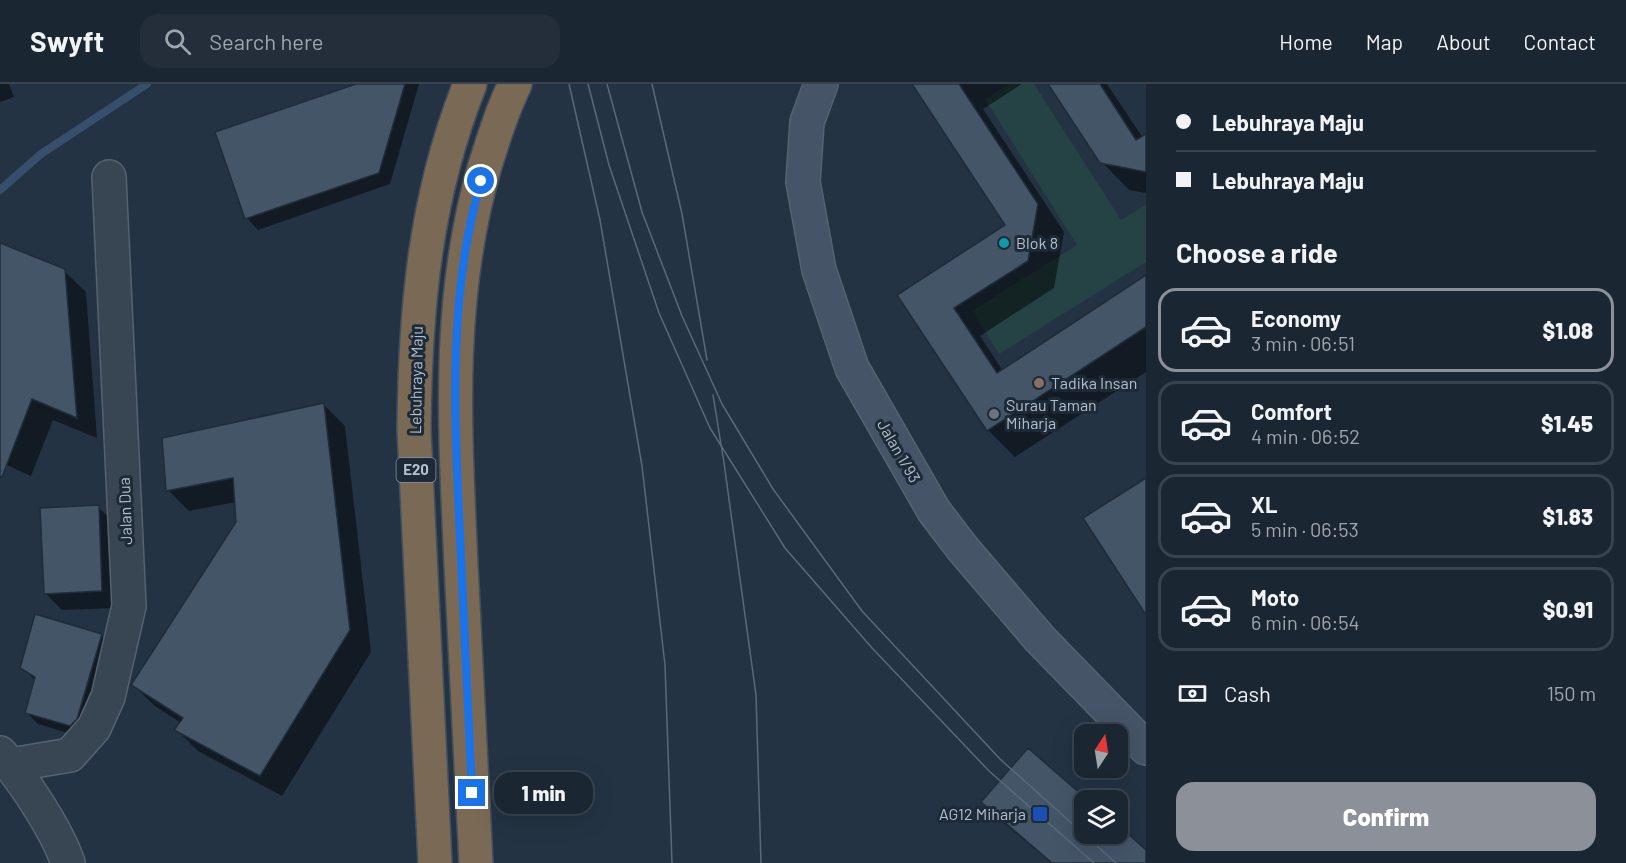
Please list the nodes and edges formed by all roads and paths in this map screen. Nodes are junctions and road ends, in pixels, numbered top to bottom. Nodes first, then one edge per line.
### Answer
1 (470, 84) edge
2 (515, 84) edge
3 (821, 84) edge
4 (109, 177) dead end
5 (1146, 748) edge
6 (5, 759) edge
7 (68, 863) edge
8 (435, 863) edge
9 (476, 863) edge

1 - 8 highway, Lebuhraya Maju / E20
2 - 9 highway, E20
3 - 5 street, Jalan 1/93
4 - 6 street, Jalan Dua
6 - 7 street

